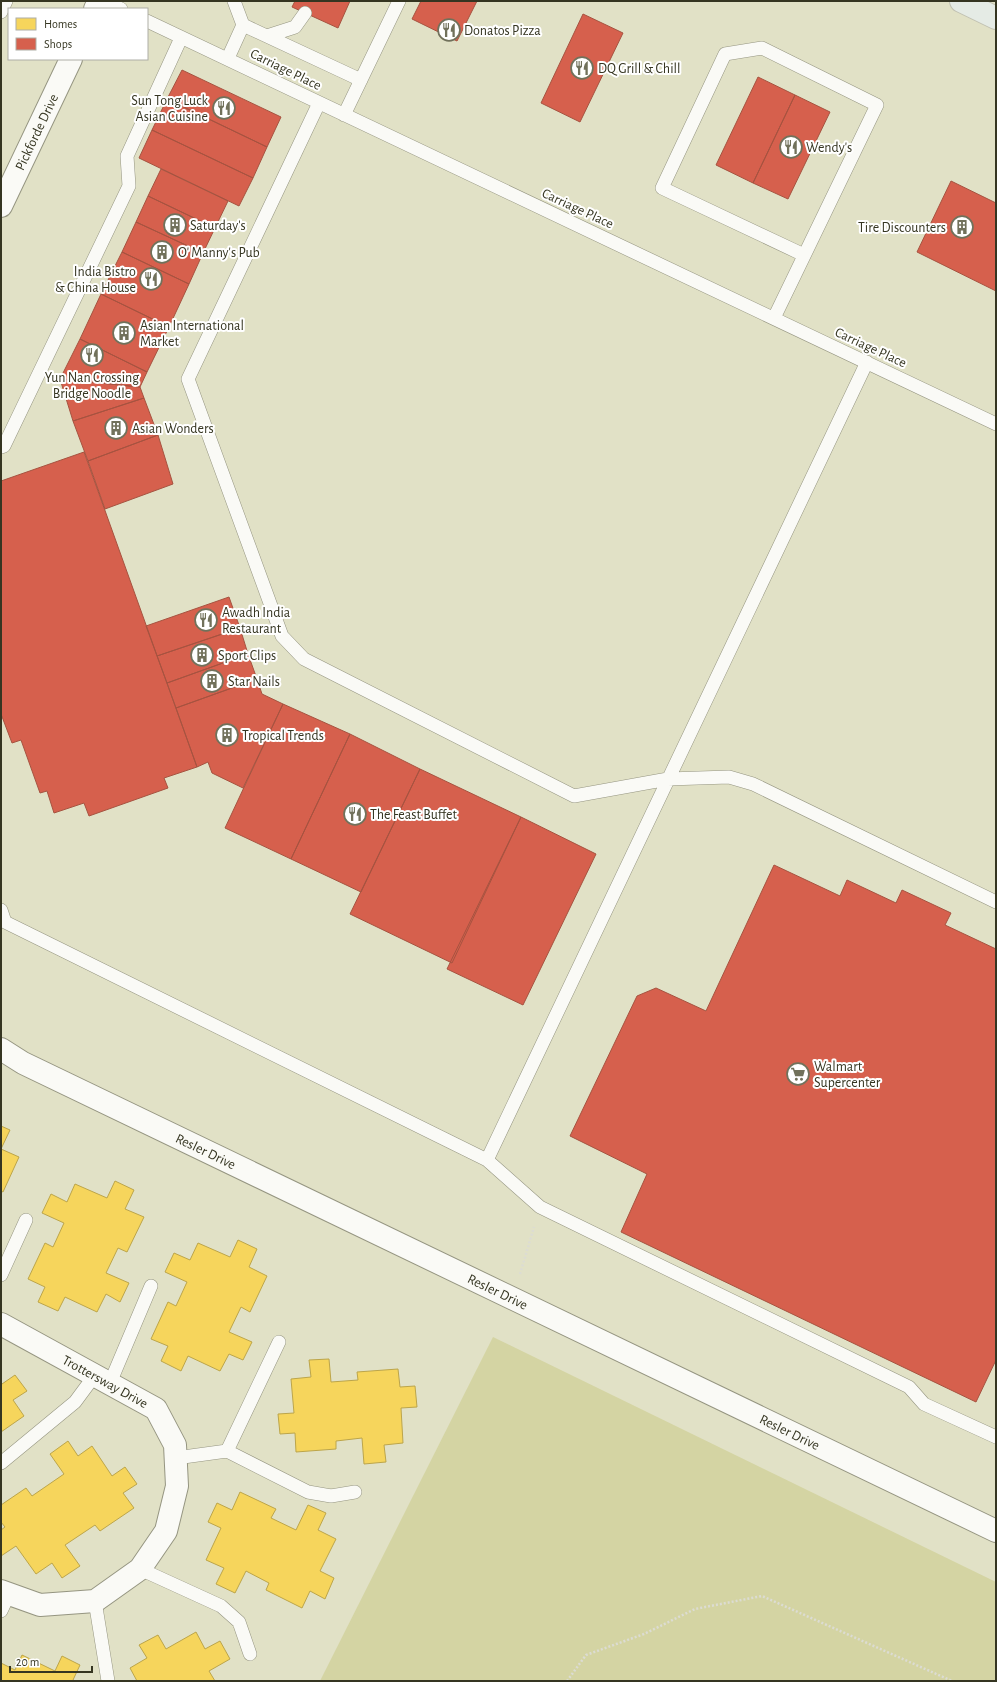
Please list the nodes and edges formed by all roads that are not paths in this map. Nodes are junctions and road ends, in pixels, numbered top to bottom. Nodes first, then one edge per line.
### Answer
1 (6, 1) edge
2 (104, 1) edge
3 (234, 1) edge
4 (399, 1) edge
5 (961, 1) edge
6 (119, 8) edge
7 (1, 12) edge
8 (305, 13) dead end
9 (996, 18) edge
10 (148, 22) edge
11 (243, 25) junction
12 (268, 36) junction
13 (182, 38) junction
14 (228, 58) junction
15 (71, 60) edge
16 (361, 80) junction
17 (319, 103) junction
18 (344, 115) junction
19 (1, 206) edge
20 (804, 255) junction
21 (774, 318) junction
22 (866, 362) junction
23 (996, 424) edge
24 (1, 447) edge
25 (668, 779) junction
26 (996, 902) edge
27 (1, 910) edge
28 (1, 1049) edge
29 (487, 1160) junction
30 (26, 1220) dead end
31 (1, 1275) edge
32 (152, 1286) dead end
33 (1, 1324) edge
34 (279, 1342) dead end
35 (103, 1379) junction
36 (996, 1437) edge
37 (227, 1451) junction
38 (176, 1458) junction
39 (1, 1464) edge
40 (355, 1492) dead end
41 (996, 1531) edge
42 (140, 1569) junction
43 (4, 1599) edge
44 (95, 1601) junction
45 (250, 1654) dead end
46 (108, 1681) edge

1 - 7 lane
2 - 6 lane
3 - 11 lane
4 - 16 lane
5 - 9 main road
8 - 12 lane
10 - 13 lane, Carriage Place
11 - 12 lane
11 - 14 lane
12 - 16 lane
13 - 14 lane, Carriage Place
13 - 24 lane
14 - 17 lane, Carriage Place
15 - 19 street, Pickforde Drive
16 - 18 lane
17 - 18 lane, Carriage Place
17 - 25 lane
18 - 21 lane, Carriage Place
20 - 20 lane
20 - 21 lane
21 - 22 lane, Carriage Place
22 - 23 lane, Carriage Place
22 - 25 lane
25 - 26 lane
25 - 29 lane
27 - 29 lane
28 - 41 street, Resler Drive
29 - 36 lane
30 - 31 lane
32 - 35 lane
33 - 35 street, Trottersway Drive
34 - 37 lane
35 - 38 street, Trottersway Drive
35 - 39 lane
37 - 38 lane
37 - 40 lane
38 - 42 street, Trottersway Drive
42 - 44 street, Trottersway Drive
42 - 45 lane
43 - 44 street
44 - 46 lane

